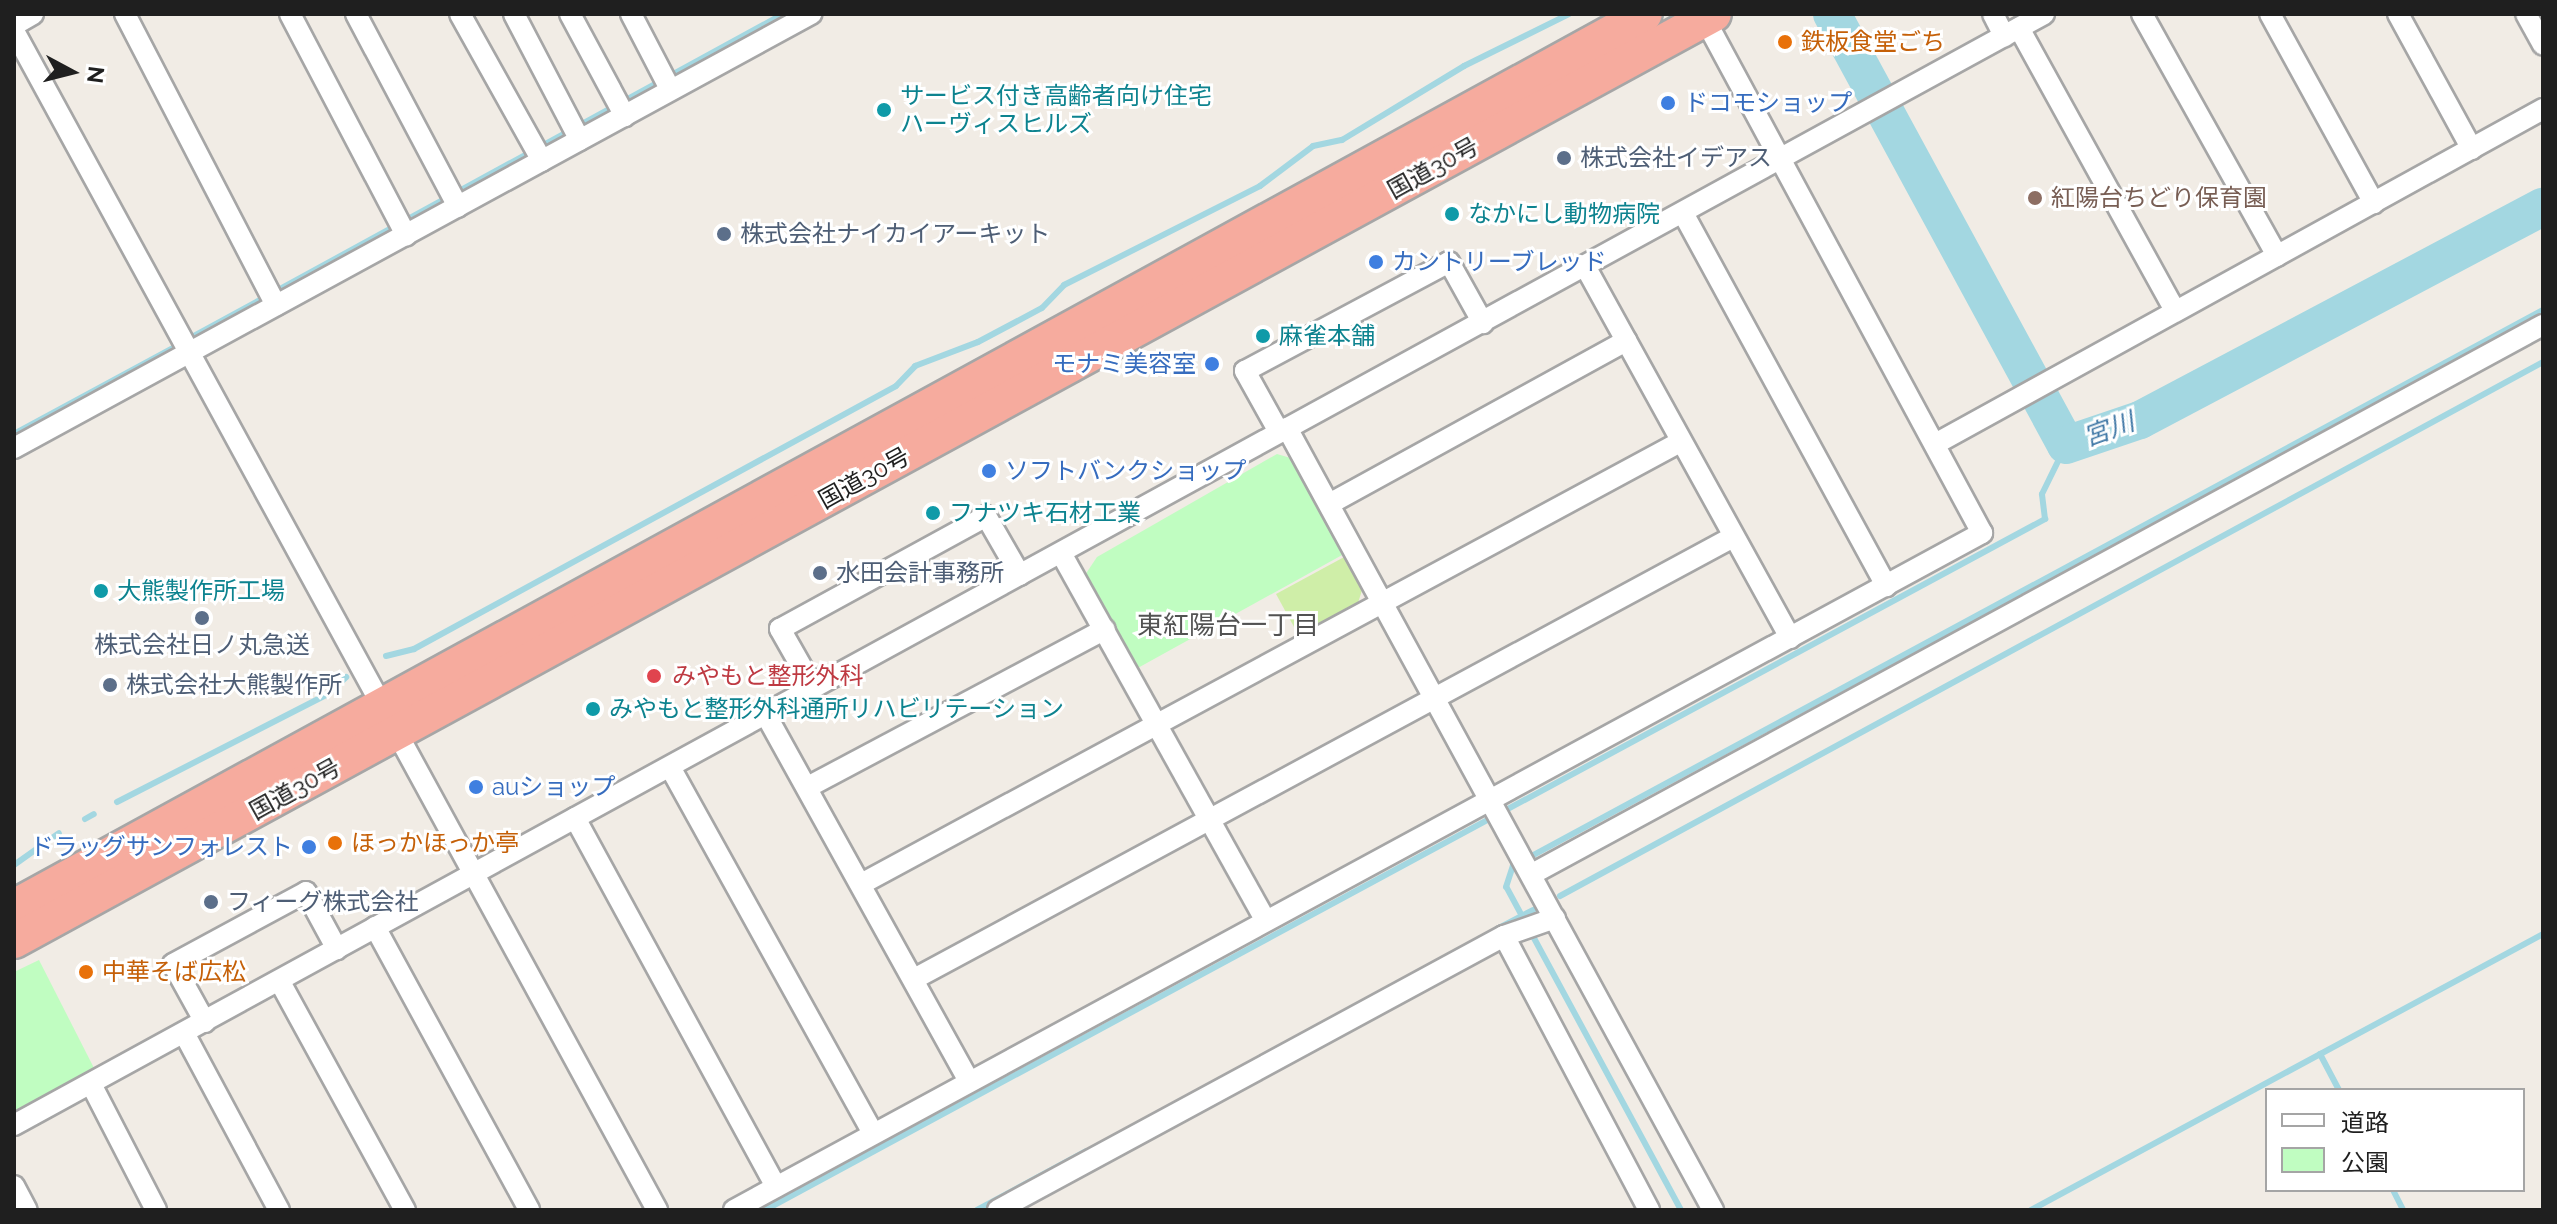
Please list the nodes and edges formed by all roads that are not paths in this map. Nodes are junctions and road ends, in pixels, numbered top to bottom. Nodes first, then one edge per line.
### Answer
1 (33, 14) edge
2 (125, 14) edge
3 (290, 14) edge
4 (356, 14) edge
5 (460, 14) edge
6 (514, 14) edge
7 (570, 14) edge
8 (631, 14) edge
9 (811, 14) edge
10 (1645, 14) edge
11 (1993, 14) edge
12 (2044, 14) edge
13 (2142, 14) edge
14 (2270, 14) edge
15 (2398, 14) edge
16 (2526, 14) edge
17 (1707, 16) edge
18 (14, 25) edge
19 (14, 31) edge
20 (2012, 32) junction
21 (2541, 37) edge
22 (666, 82) junction
23 (621, 109) junction
24 (2543, 109) edge
25 (576, 132) junction
26 (2472, 149) junction
27 (538, 154) junction
28 (1783, 158) junction
29 (454, 199) junction
30 (2374, 203) junction
31 (1683, 213) junction
32 (402, 227) junction
33 (2277, 256) junction
34 (1585, 266) junction
35 (273, 297) junction
36 (2175, 311) junction
37 (1483, 323) junction
38 (2543, 325) edge
39 (1626, 341) junction
40 (189, 353) junction
41 (1283, 430) junction
42 (1680, 442) junction
43 (1937, 443) junction
44 (14, 448) edge
45 (1331, 503) junction
46 (1733, 537) junction
47 (1061, 553) junction
48 (1020, 575) junction
49 (1886, 586) junction
50 (1380, 600) junction
51 (1105, 629) junction
52 (1790, 638) junction
53 (813, 687) junction
54 (1431, 697) junction
55 (766, 715) junction
56 (387, 720) junction
57 (1156, 724) junction
58 (670, 767) junction
59 (808, 787) junction
60 (1499, 808) junction
61 (575, 818) junction
62 (1208, 818) junction
63 (1529, 864) junction
64 (472, 872) junction
65 (863, 883) junction
66 (14, 907) edge
67 (1265, 920) junction
68 (375, 927) junction
69 (1529, 928) junction
70 (14, 941) edge
71 (337, 949) junction
72 (914, 979) junction
73 (280, 982) junction
74 (205, 1022) junction
75 (184, 1033) junction
76 (969, 1081) junction
77 (91, 1084) junction
78 (14, 1125) edge
79 (873, 1133) junction
80 (14, 1186) edge
81 (776, 1187) junction
82 (27, 1210) edge
83 (156, 1210) edge
84 (279, 1210) edge
85 (405, 1210) edge
86 (529, 1210) edge
87 (657, 1210) edge
88 (734, 1210) edge
89 (998, 1210) edge
90 (1649, 1210) edge
91 (1713, 1210) edge

1 - 18 street
2 - 35 street
3 - 32 street
4 - 29 street
5 - 27 street
6 - 25 street
7 - 23 street
8 - 22 street
9 - 22 street
10 - 56 highway, 国道30号
11 - 20 street
12 - 20 street
13 - 33 street
14 - 30 street
15 - 26 street
16 - 21 street
17 - 28 street
17 - 56 highway, 国道30号
19 - 40 street
20 - 28 street
20 - 36 street
22 - 23 street
23 - 25 street
24 - 26 street
25 - 27 street
26 - 30 street
27 - 29 street
28 - 31 street
28 - 43 street
29 - 32 street
30 - 33 street
31 - 34 street
31 - 49 street
32 - 35 street
33 - 36 street
34 - 37 street
34 - 39 street
35 - 40 street
36 - 43 street
37 - 41 street
37 - 41 street
38 - 63 street
39 - 42 street
39 - 45 street
40 - 44 street
40 - 56 street
41 - 45 street
41 - 47 street
42 - 46 street
42 - 50 street
43 - 49 street
45 - 50 street
46 - 52 street
46 - 54 street
47 - 48 street
47 - 51 street
48 - 53 street
48 - 53 street
49 - 52 street
50 - 54 street
50 - 57 street
51 - 57 street
51 - 59 street
52 - 60 street
53 - 55 street
54 - 60 street
54 - 62 street
55 - 58 street
55 - 59 street
56 - 64 street
56 - 66 highway, 国道30号
56 - 70 highway, 国道30号
57 - 62 street
57 - 65 street
58 - 61 street
58 - 79 street
59 - 65 street
60 - 63 street
60 - 67 street
61 - 64 street
61 - 81 street
62 - 67 street
62 - 72 street
63 - 69 street
64 - 68 street
64 - 87 street
65 - 72 street
67 - 76 street
68 - 71 street
68 - 86 street
69 - 89 street
69 - 90 street
69 - 91 street
71 - 73 street
71 - 74 street
72 - 76 street
73 - 74 street
73 - 85 street
74 - 75 street
75 - 77 street
75 - 84 street
76 - 79 street
77 - 78 street
77 - 83 street
79 - 81 street
80 - 82 street
81 - 88 street

